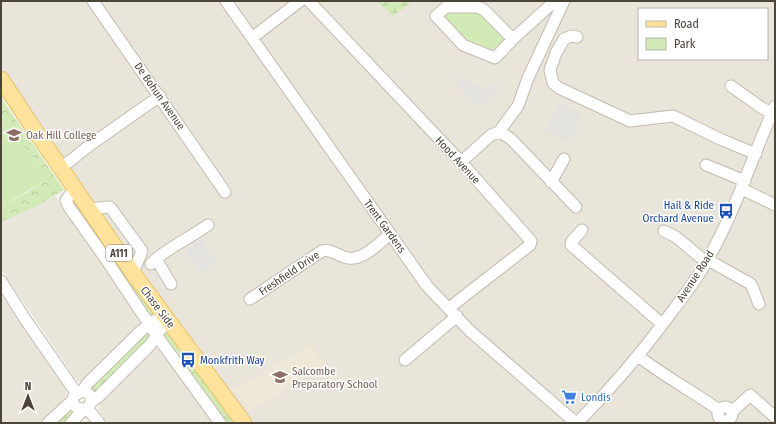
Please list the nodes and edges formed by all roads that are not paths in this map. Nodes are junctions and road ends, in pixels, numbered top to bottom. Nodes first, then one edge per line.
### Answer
1 (94, 1) edge
2 (226, 1) edge
3 (300, 1) edge
4 (309, 1) edge
5 (555, 1) edge
6 (564, 1) edge
7 (252, 38) junction
8 (577, 38) dead end
9 (513, 39) junction
10 (1, 78) edge
11 (731, 86) dead end
12 (160, 96) junction
13 (773, 109) edge
14 (501, 129) dead end
15 (756, 154) junction
16 (564, 158) dead end
17 (460, 162) junction
18 (706, 165) dead end
19 (61, 168) junction
20 (551, 182) junction
21 (744, 185) junction
22 (75, 188) junction
23 (225, 192) dead end
24 (775, 205) edge
25 (576, 206) dead end
26 (208, 225) dead end
27 (582, 230) dead end
28 (664, 231) dead end
29 (390, 234) junction
30 (707, 261) junction
31 (1, 282) edge
32 (171, 284) dead end
33 (250, 299) dead end
34 (759, 304) dead end
35 (448, 308) junction
36 (457, 316) junction
37 (166, 318) junction
38 (662, 324) junction
39 (149, 325) junction
40 (157, 336) junction
41 (638, 356) junction
42 (405, 360) dead end
43 (77, 395) junction
44 (87, 406) junction
45 (775, 417) edge
46 (48, 423) edge
47 (71, 423) edge
48 (99, 423) edge
49 (220, 423) edge
50 (244, 423) edge
51 (577, 423) edge

1 - 12 street, De Bohun Avenue
2 - 7 street, Trent Gardens
3 - 7 street
4 - 17 street, Hood Avenue
5 - 9 street
6 - 14 street
7 - 29 street, Trent Gardens
8 - 15 street
9 - 9 street
10 - 19 main road, Chase Side / A111
11 - 13 street
12 - 19 street
12 - 23 street, De Bohun Avenue
13 - 15 street, Avenue Road
15 - 21 street, Avenue Road
16 - 20 street
17 - 20 street
17 - 35 street, Hood Avenue
18 - 21 street
19 - 22 main road, Chase Side / A111
20 - 25 street
21 - 24 street
21 - 30 street, Avenue Road
22 - 37 main road, Chase Side / A111
22 - 39 street, Chase Side
26 - 32 street
27 - 38 street
28 - 30 street
29 - 33 street, Freshfield Drive
29 - 35 street, Trent Gardens
30 - 34 street
30 - 38 street, Avenue Road
31 - 43 street
35 - 36 street, Trent Gardens
36 - 42 street
36 - 51 street, Trent Gardens
37 - 39 street
37 - 40 street
37 - 50 main road, Chase Side / A111
38 - 41 street, Avenue Road
39 - 40 street, Chase Side
39 - 43 street
40 - 44 street
40 - 49 street, Chase Side
41 - 45 street
41 - 51 street, Avenue Road
43 - 44 street
43 - 44 street
43 - 46 street
44 - 47 street
44 - 48 street

